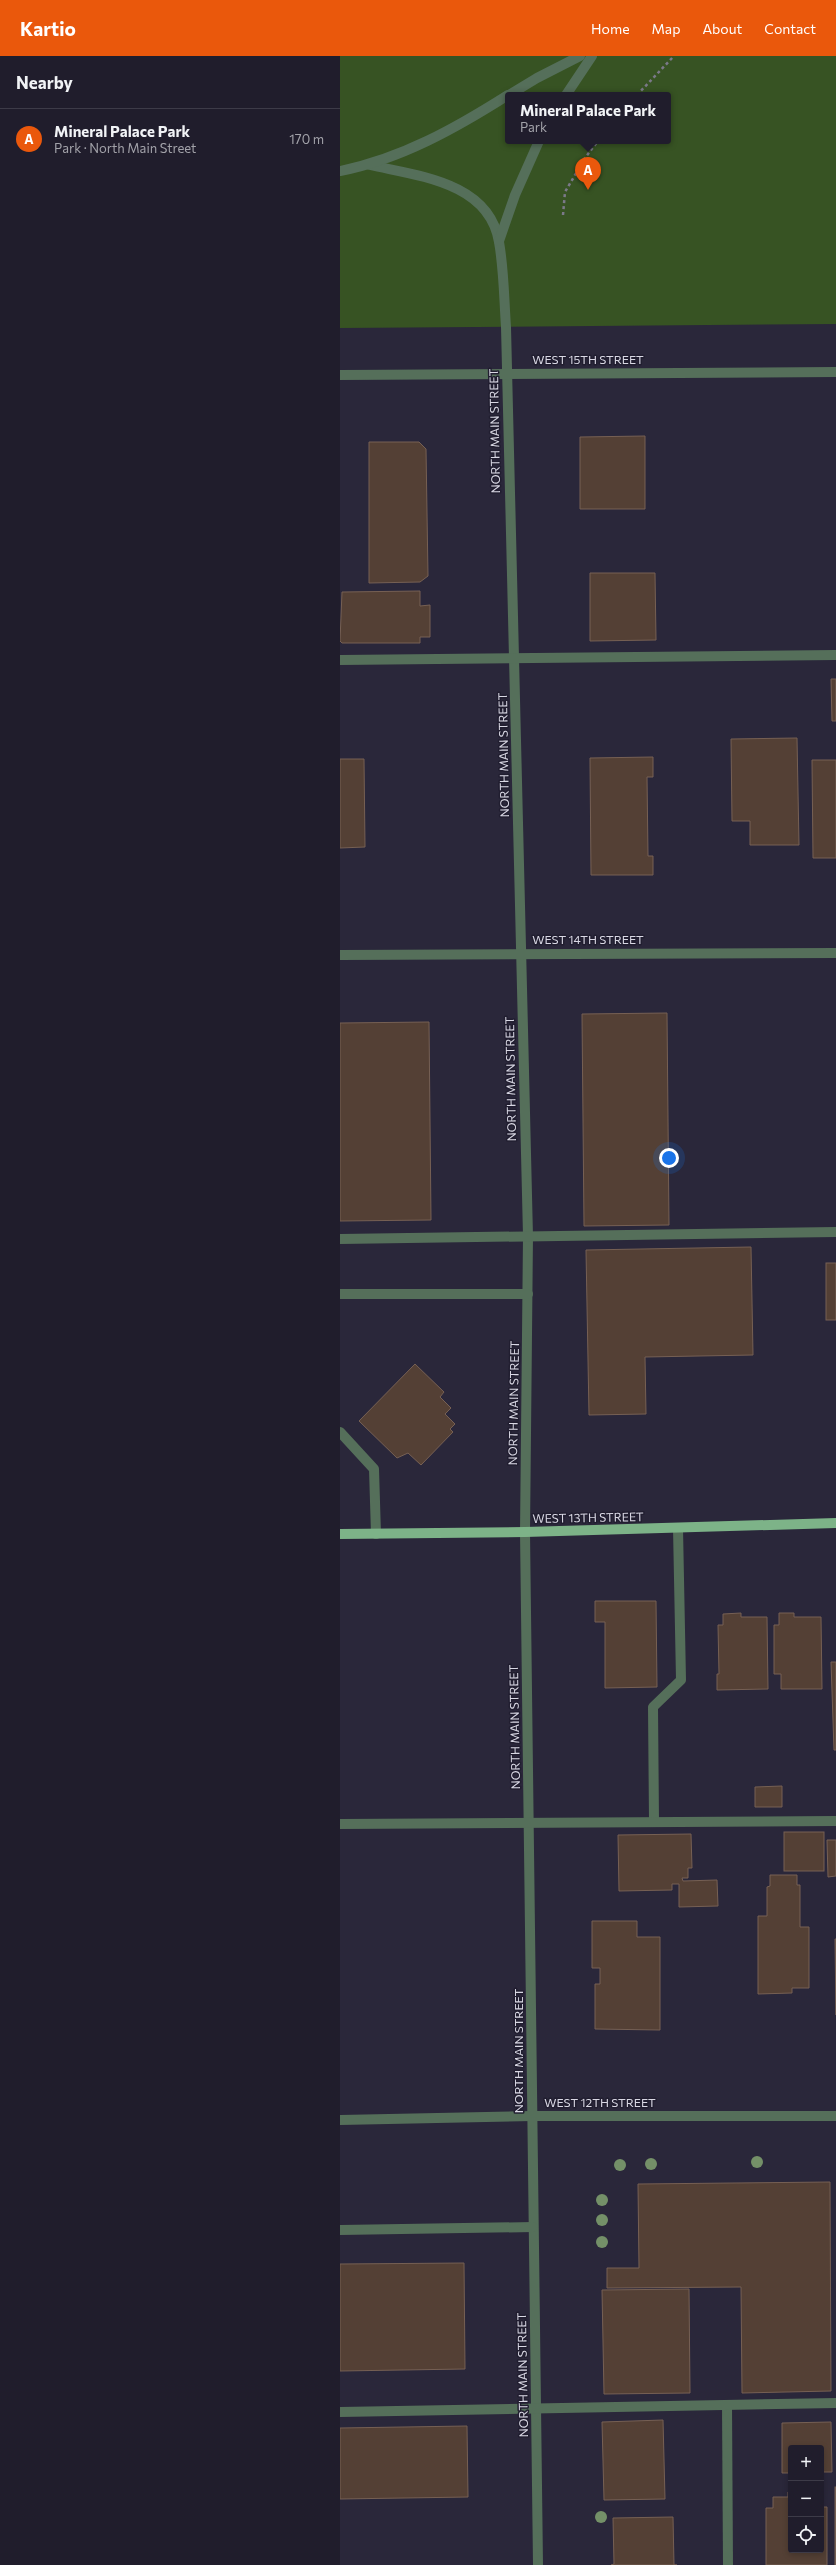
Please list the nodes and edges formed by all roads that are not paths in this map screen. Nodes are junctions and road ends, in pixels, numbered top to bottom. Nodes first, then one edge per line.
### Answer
1 (580, 56) edge
2 (592, 56) edge
3 (513, 92) edge
4 (568, 92) edge
5 (505, 97) edge
6 (538, 144) edge
7 (370, 165) junction
8 (340, 171) edge
9 (499, 241) junction
10 (836, 372) edge
11 (507, 373) junction
12 (340, 375) edge
13 (836, 655) edge
14 (514, 657) junction
15 (340, 660) edge
16 (522, 953) junction
17 (836, 953) edge
18 (340, 955) edge
19 (836, 1232) edge
20 (528, 1236) junction
21 (340, 1239) edge
22 (340, 1294) edge
23 (528, 1294) junction
24 (340, 1432) edge
25 (836, 1524) edge
26 (678, 1528) junction
27 (525, 1532) junction
28 (340, 1534) edge
29 (376, 1534) junction
30 (530, 1821) junction
31 (654, 1821) junction
32 (836, 1821) edge
33 (340, 1824) edge
34 (532, 2116) junction
35 (836, 2116) edge
36 (340, 2120) edge
37 (533, 2227) junction
38 (340, 2230) edge
39 (836, 2403) edge
40 (727, 2405) junction
41 (536, 2409) junction
42 (340, 2412) edge
43 (538, 2565) edge
44 (728, 2565) edge

1 - 3 street, NORTH MAIN STREET
2 - 4 street
5 - 7 street, NORTH MAIN STREET
6 - 9 street, NORTH MAIN STREET
7 - 8 street, NORTH MAIN STREET
7 - 9 street, NORTH MAIN STREET
9 - 11 street, NORTH MAIN STREET
10 - 11 street, WEST 15TH STREET
11 - 12 street, WEST 15TH STREET
11 - 14 street, NORTH MAIN STREET
13 - 14 street
14 - 15 street
14 - 16 street, NORTH MAIN STREET
16 - 17 street, WEST 14TH STREET
16 - 18 street, WEST 14TH STREET
16 - 20 street, NORTH MAIN STREET
19 - 20 street
20 - 21 street
20 - 23 street, NORTH MAIN STREET
22 - 23 street
23 - 27 street, NORTH MAIN STREET
24 - 29 street
25 - 26 main road, WEST 13TH STREET
26 - 27 main road, WEST 13TH STREET
26 - 31 street
27 - 29 main road, WEST 13TH STREET
27 - 30 street, NORTH MAIN STREET
28 - 29 main road, WEST 13TH STREET
30 - 31 street
30 - 33 street
30 - 34 street, NORTH MAIN STREET
31 - 32 street
34 - 35 street, WEST 12TH STREET
34 - 36 street, WEST 12TH STREET
34 - 37 street, NORTH MAIN STREET
37 - 38 street
37 - 41 street, NORTH MAIN STREET
39 - 40 street
40 - 41 street
40 - 44 street
41 - 42 street
41 - 43 street, NORTH MAIN STREET

